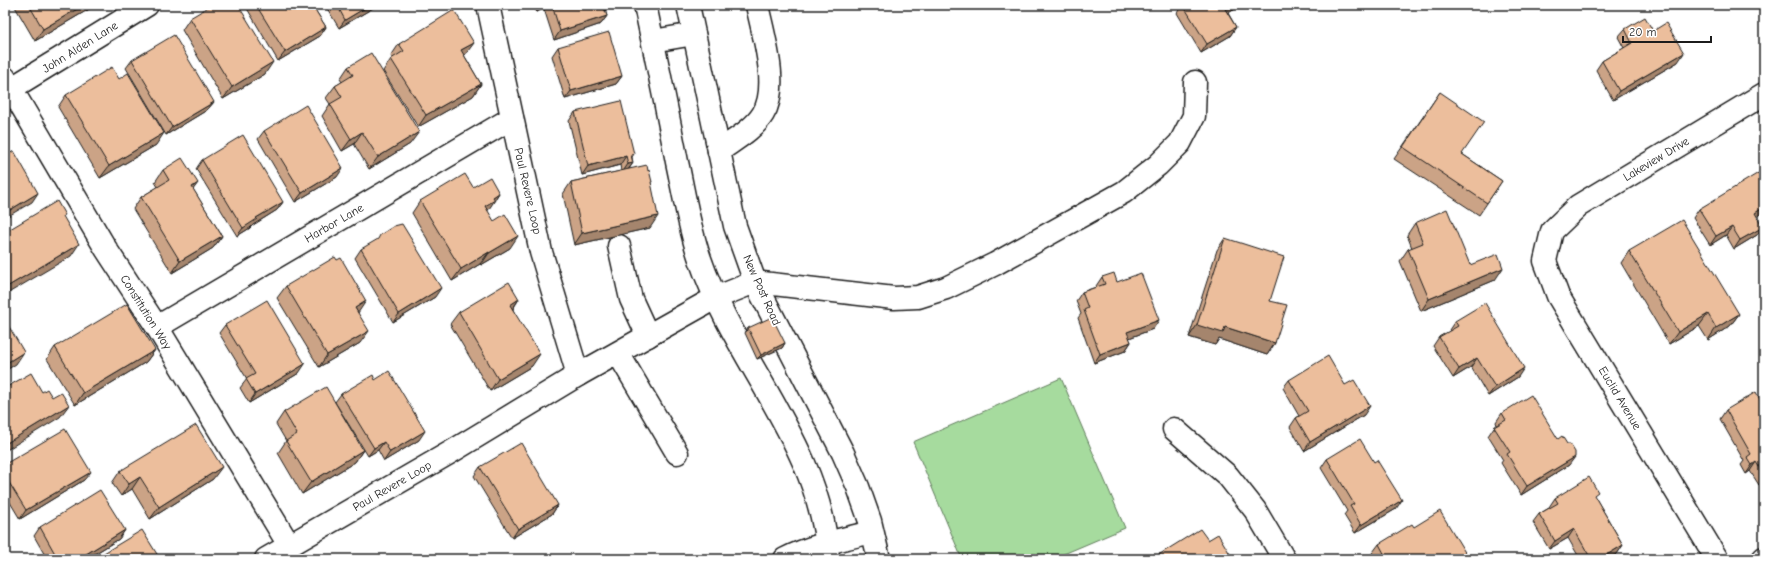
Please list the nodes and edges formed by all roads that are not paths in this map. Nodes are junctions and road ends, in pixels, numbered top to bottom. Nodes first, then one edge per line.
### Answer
1 (147, 5) edge
2 (488, 5) edge
3 (645, 5) edge
4 (688, 5) edge
5 (757, 5) edge
6 (694, 34) junction
7 (653, 41) junction
8 (1195, 82) dead end
9 (9, 83) edge
10 (1764, 94) edge
11 (512, 118) junction
12 (719, 151) junction
13 (1552, 230) joint
14 (619, 246) dead end
15 (755, 282) junction
16 (715, 298) junction
17 (157, 327) junction
18 (648, 336) junction
19 (618, 353) junction
20 (578, 375) junction
21 (1174, 430) dead end
22 (677, 453) dead end
23 (872, 532) junction
24 (289, 545) junction
25 (828, 551) edge
26 (266, 559) edge
27 (785, 559) edge
28 (879, 559) edge
29 (1284, 559) edge
30 (1717, 559) edge

1 - 9 street, John Alden Lane
2 - 11 street, Paul Revere Loop
3 - 7 street
4 - 6 street, New Post Road
5 - 12 street
6 - 7 street
6 - 12 street, New Post Road
7 - 16 street
8 - 15 street
9 - 17 street, Constitution Way
10 - 13 street, Lakeview Drive
11 - 17 street, Harbor Lane
11 - 20 street, Paul Revere Loop
12 - 15 street, New Post Road
13 - 30 street, Euclid Avenue
14 - 18 street
15 - 16 street, Paul Revere Loop
15 - 23 street, New Post Road
16 - 18 street, Paul Revere Loop
16 - 25 street
17 - 24 street, Constitution Way
18 - 19 street, Paul Revere Loop
19 - 20 street, Paul Revere Loop
19 - 22 street
20 - 24 street, Paul Revere Loop
21 - 29 street
23 - 25 street
23 - 28 street, New Post Road
24 - 26 street, Paul Revere Loop
25 - 27 street

